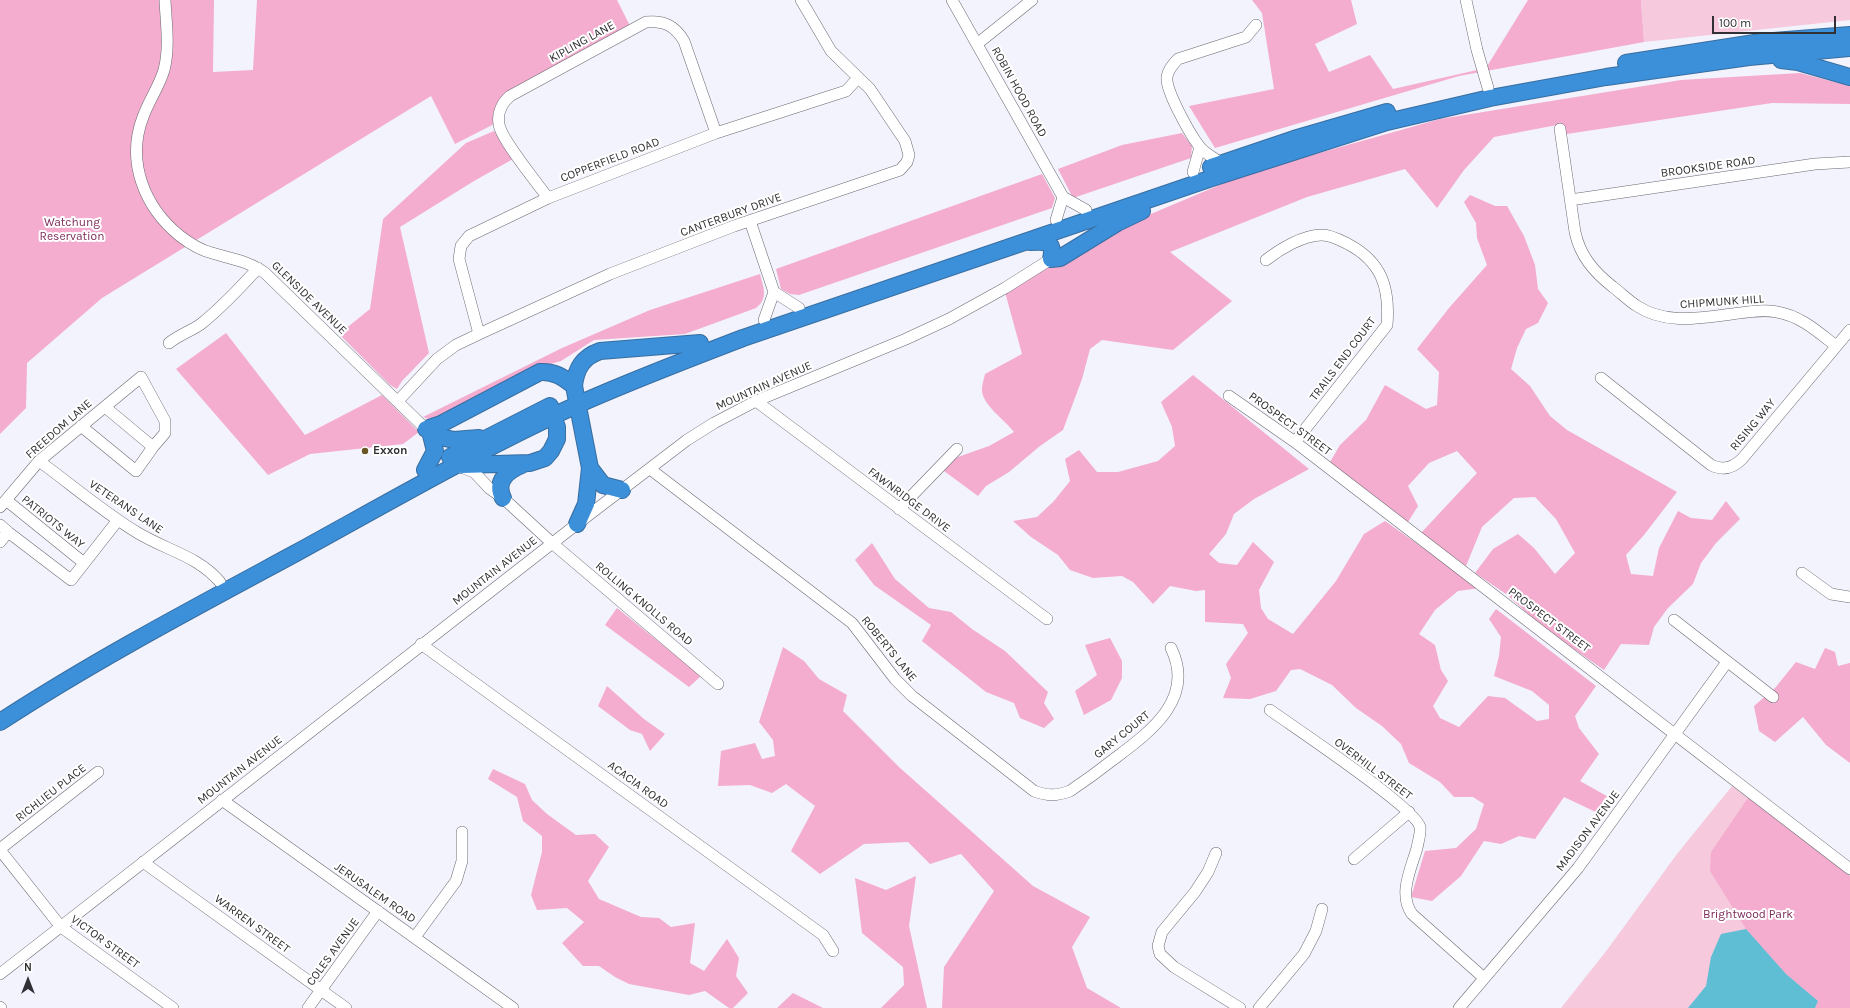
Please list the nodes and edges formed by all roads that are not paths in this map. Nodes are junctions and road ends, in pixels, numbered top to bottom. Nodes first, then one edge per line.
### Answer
1 (166, 0) edge
2 (801, 0) edge
3 (952, 0) edge
4 (1032, 0) edge
5 (1466, 0) edge
6 (1256, 24) dead end
7 (1850, 35) edge
8 (977, 44) junction
9 (1850, 48) edge
10 (1749, 57) junction
11 (1850, 77) edge
12 (858, 78) junction
13 (1488, 88) junction
14 (1560, 129) dead end
15 (716, 133) junction
16 (1200, 147) junction
17 (1850, 162) edge
18 (1221, 163) junction
19 (1193, 172) junction
20 (1212, 178) junction
21 (548, 198) junction
22 (1063, 198) junction
23 (1570, 200) junction
24 (1086, 210) junction
25 (1056, 220) junction
26 (750, 221) junction
27 (1023, 243) junction
28 (1051, 260) junction
29 (1266, 260) dead end
30 (258, 268) junction
31 (774, 292) junction
32 (799, 308) junction
33 (764, 320) junction
34 (1850, 330) edge
35 (479, 334) junction
36 (700, 343) junction
37 (169, 344) dead end
38 (1836, 346) junction
39 (1601, 378) dead end
40 (576, 395) junction
41 (1229, 396) dead end
42 (398, 401) junction
43 (756, 401) junction
44 (104, 407) junction
45 (546, 414) junction
46 (81, 426) junction
47 (429, 432) junction
48 (487, 437) junction
49 (1295, 442) junction
50 (153, 447) junction
51 (957, 449) dead end
52 (39, 461) junction
53 (525, 463) junction
54 (457, 466) junction
55 (590, 468) junction
56 (650, 469) junction
57 (425, 470) junction
58 (622, 490) junction
59 (503, 498) junction
60 (3, 504) edge
61 (899, 509) junction
62 (118, 520) junction
63 (577, 524) junction
64 (4, 528) edge
65 (0, 542) edge
66 (552, 543) junction
67 (84, 563) junction
68 (1802, 573) dead end
69 (220, 582) junction
70 (1850, 597) edge
71 (1047, 620) dead end
72 (1676, 621) dead end
73 (421, 644) junction
74 (1171, 648) dead end
75 (1727, 662) junction
76 (718, 684) dead end
77 (1773, 697) dead end
78 (0, 709) edge
79 (1270, 710) dead end
80 (0, 722) edge
81 (1676, 735) junction
82 (98, 772) dead end
83 (1054, 795) joint
84 (222, 800) junction
85 (1409, 812) junction
86 (462, 832) dead end
87 (0, 850) edge
88 (1216, 852) dead end
89 (1354, 859) dead end
90 (143, 862) junction
91 (1850, 869) edge
92 (1322, 909) dead end
93 (378, 911) junction
94 (61, 926) junction
95 (414, 937) junction
96 (833, 952) dead end
97 (0, 974) edge
98 (1484, 978) junction
99 (321, 990) junction
100 (174, 1008) edge
101 (308, 1008) edge
102 (346, 1008) edge
103 (514, 1008) edge
104 (1240, 1008) edge
105 (1259, 1008) edge
106 (1458, 1008) edge

1 - 30 street, GLENSIDE AVENUE
2 - 12 street, CANTERBURY DRIVE
3 - 8 street, ROBIN HOOD ROAD
4 - 8 street
5 - 13 street
6 - 16 street
7 - 13 highway
8 - 22 street, ROBIN HOOD ROAD
9 - 10 highway
10 - 11 highway
10 - 20 highway
12 - 15 street, COPPERFIELD ROAD
12 - 26 street, CANTERBURY DRIVE
13 - 18 highway
14 - 23 street, CHIPMUNK HILL
15 - 21 street, COPPERFIELD ROAD
15 - 21 street, KIPLING LANE
16 - 18 street
16 - 19 street
17 - 23 street, BROOKSIDE ROAD
18 - 19 highway
19 - 24 highway
20 - 27 highway
20 - 28 highway
21 - 35 street, COPPERFIELD ROAD
22 - 24 street
22 - 25 street
23 - 38 street, CHIPMUNK HILL
24 - 25 highway
25 - 32 highway
26 - 31 street
26 - 35 street, CANTERBURY DRIVE
27 - 28 highway
27 - 40 highway
28 - 43 street, MOUNTAIN AVENUE
29 - 49 street, TRAILS END COURT
30 - 37 street
30 - 42 street, GLENSIDE AVENUE
31 - 32 street
31 - 33 street
32 - 33 highway
33 - 36 highway
34 - 38 street, RISING WAY
35 - 42 street, CANTERBURY DRIVE
36 - 40 highway
36 - 40 highway
38 - 39 street, RISING WAY
40 - 45 highway
40 - 47 highway
40 - 55 highway
41 - 49 street, PROSPECT STREET
42 - 47 street, GLENSIDE AVENUE
43 - 56 street, MOUNTAIN AVENUE
43 - 61 street, FAWNRIDGE DRIVE
44 - 46 street, FREEDOM LANE
44 - 50 street
44 - 50 street, FREEDOM LANE
45 - 48 highway
45 - 53 highway
45 - 54 highway
46 - 50 street
46 - 52 street, FREEDOM LANE
47 - 48 highway
47 - 57 highway
48 - 57 highway
49 - 81 street, PROSPECT STREET
51 - 61 street
52 - 60 street, FREEDOM LANE
52 - 62 street, VETERANS LANE
53 - 54 highway
53 - 59 highway
54 - 59 street
54 - 80 highway
55 - 58 highway
55 - 63 highway
56 - 58 street, MOUNTAIN AVENUE
56 - 83 street, ROBERTS LANE
57 - 69 highway
58 - 63 street, MOUNTAIN AVENUE
59 - 66 street
60 - 67 street, PATRIOTS WAY
61 - 71 street, FAWNRIDGE DRIVE
62 - 67 street, PATRIOTS WAY
62 - 69 street, VETERANS LANE
63 - 66 street, MOUNTAIN AVENUE
64 - 65 street, PATRIOTS WAY
64 - 67 street, PATRIOTS WAY
66 - 73 street, MOUNTAIN AVENUE
66 - 76 street, ROLLING KNOLLS ROAD
68 - 70 street
69 - 78 highway
72 - 75 street
73 - 84 street, MOUNTAIN AVENUE
73 - 96 street, ACACIA ROAD
74 - 83 street, GARY COURT
75 - 77 street
75 - 81 street, MADISON AVENUE
79 - 85 street, OVERHILL STREET
81 - 91 street, PROSPECT STREET
81 - 98 street, MADISON AVENUE
82 - 87 street, RICHLIEU PLACE
84 - 90 street, MOUNTAIN AVENUE
84 - 93 street, JERUSALEM ROAD
85 - 89 street
85 - 98 street, OVERHILL STREET
86 - 95 street
87 - 94 street, VICTOR STREET
88 - 104 street
90 - 94 street, MOUNTAIN AVENUE
90 - 99 street, WARREN STREET
92 - 105 street
93 - 95 street, JERUSALEM ROAD
93 - 99 street, COLES AVENUE
94 - 97 street, MOUNTAIN AVENUE
94 - 100 street, VICTOR STREET
95 - 103 street, JERUSALEM ROAD
98 - 106 street, MADISON AVENUE
99 - 101 street, COLES AVENUE
99 - 102 street, WARREN STREET

